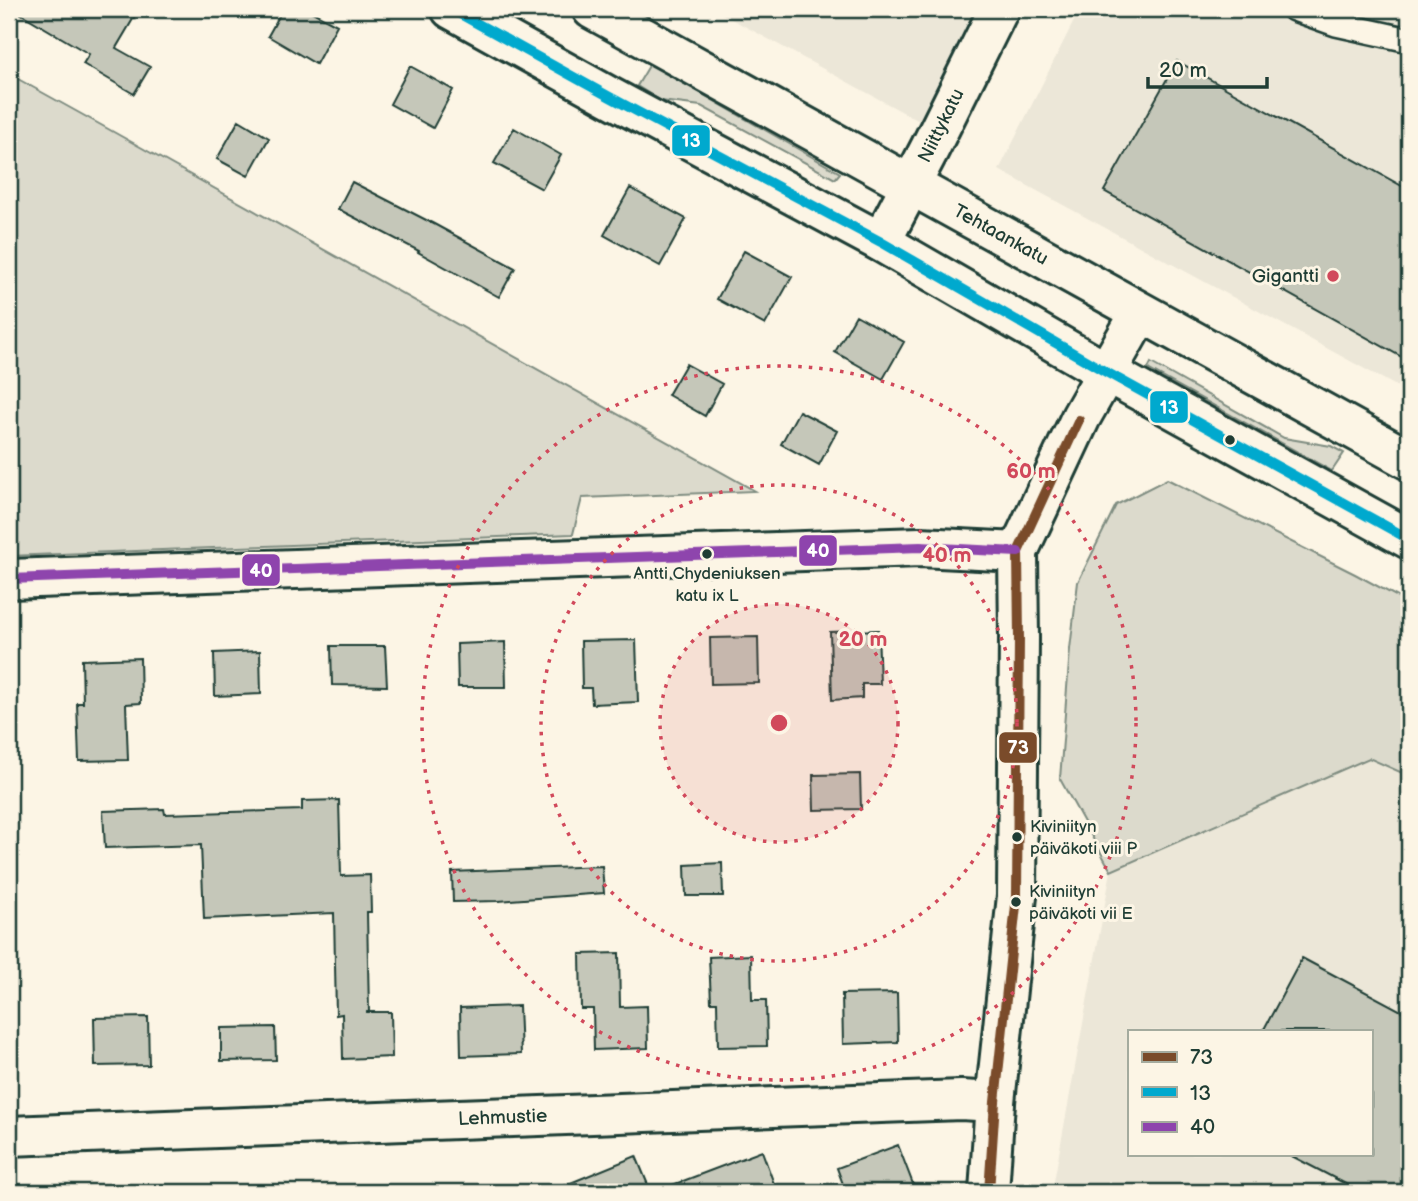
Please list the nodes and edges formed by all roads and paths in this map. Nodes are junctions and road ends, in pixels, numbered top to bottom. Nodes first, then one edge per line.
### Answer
1 (451, 9) edge
2 (592, 9) edge
3 (999, 9) edge
4 (1294, 9) edge
5 (1409, 40) edge
6 (911, 185) junction
7 (881, 242) junction
8 (1140, 313) junction
9 (1106, 372) junction
10 (1409, 460) edge
11 (1409, 539) edge
12 (1018, 552) junction
13 (9, 579) edge
14 (995, 1102) junction
15 (9, 1136) edge
16 (989, 1192) edge

1 - 7 main road
2 - 6 main road, Tehtaankatu
3 - 6 main road, Niittykatu
4 - 5 lane
6 - 7 main road, Niittykatu
6 - 8 main road, Tehtaankatu
7 - 9 main road
8 - 9 main road
8 - 10 main road, Tehtaankatu
9 - 11 main road
9 - 12 main road
12 - 13 main road
12 - 14 main road
14 - 15 main road, Lehmustie
14 - 16 main road

